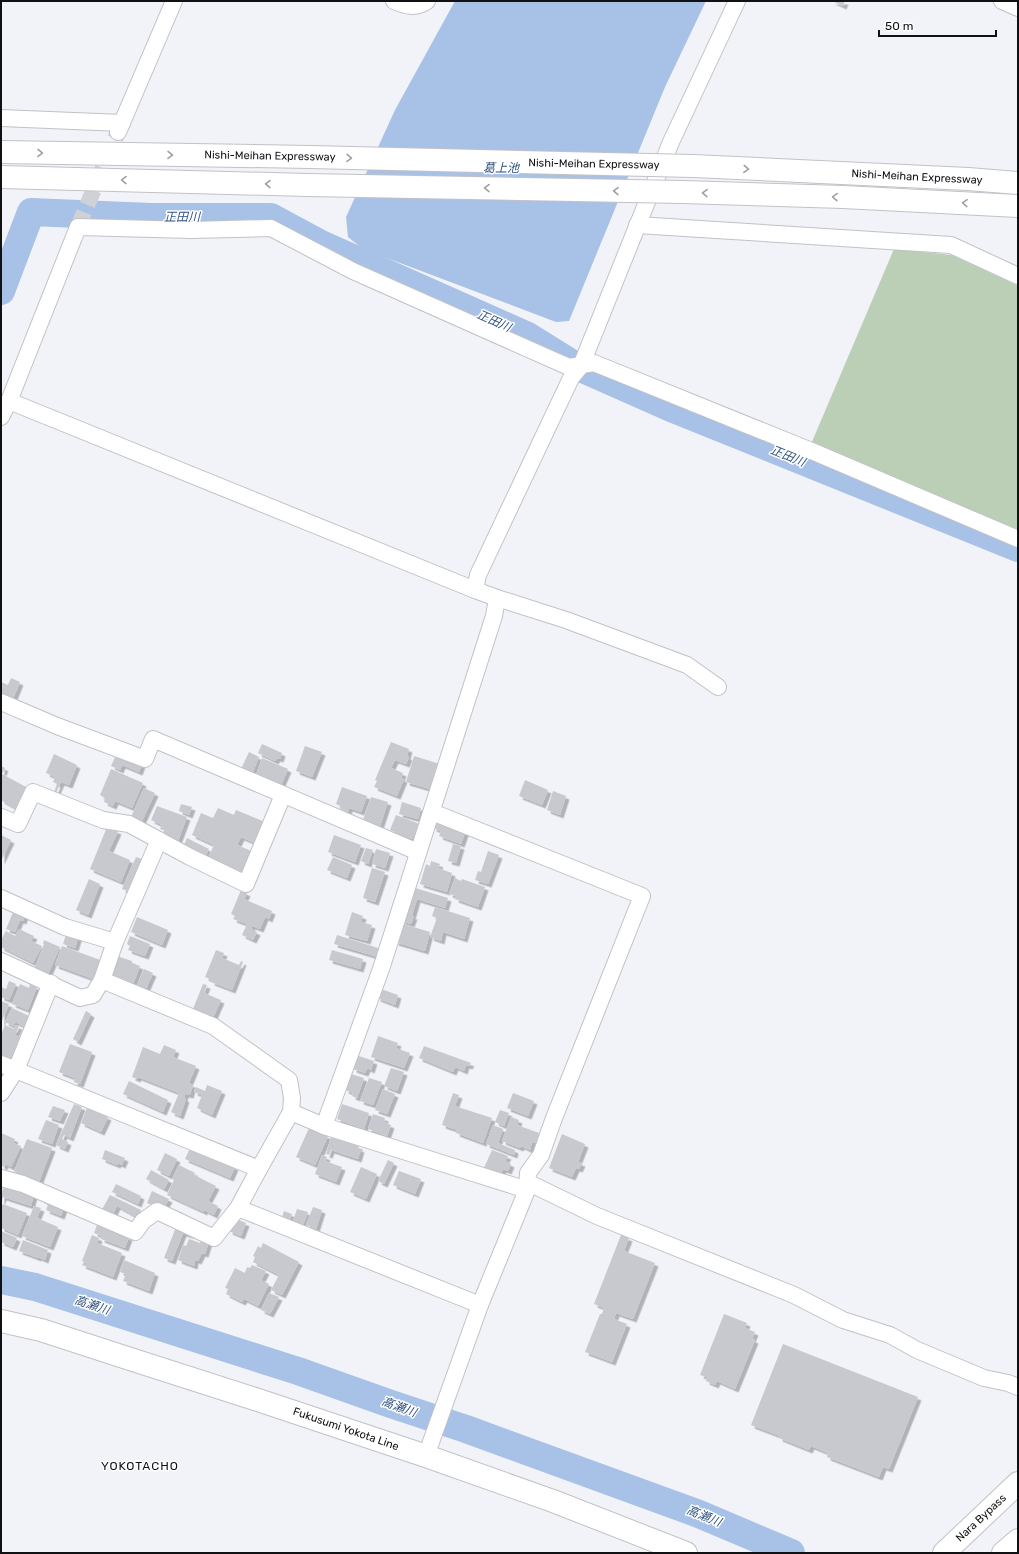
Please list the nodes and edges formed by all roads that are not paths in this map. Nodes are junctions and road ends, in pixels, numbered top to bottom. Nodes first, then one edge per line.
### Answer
1 (174, 1) edge
2 (394, 1) edge
3 (427, 1) edge
4 (737, 1) edge
5 (1002, 1) edge
6 (1018, 8) edge
7 (1, 118) edge
8 (1, 152) edge
9 (1, 177) edge
10 (1018, 178) edge
11 (968, 179) junction
12 (1018, 183) edge
13 (1018, 207) edge
14 (637, 225) junction
15 (1018, 276) edge
16 (581, 366) junction
17 (9, 401) junction
18 (1, 417) edge
19 (1018, 539) edge
20 (475, 590) junction
21 (497, 598) junction
22 (718, 687) dead end
23 (1, 702) edge
24 (283, 795) junction
25 (432, 812) junction
26 (1, 817) edge
27 (160, 840) junction
28 (418, 852) junction
29 (1, 898) edge
30 (115, 942) junction
31 (1, 961) edge
32 (102, 980) junction
33 (51, 984) junction
34 (1, 1064) edge
35 (16, 1070) junction
36 (1, 1093) edge
37 (291, 1112) junction
38 (324, 1126) junction
39 (259, 1169) junction
40 (1, 1178) edge
41 (527, 1186) junction
42 (238, 1208) junction
43 (480, 1305) junction
44 (1, 1321) edge
45 (1018, 1387) edge
46 (428, 1450) junction
47 (1018, 1483) edge
48 (1018, 1540) edge
49 (650, 1547) edge
50 (686, 1553) edge
51 (944, 1553) edge
52 (1003, 1553) edge

1 - 7 street
2 - 3 street
4 - 14 street
5 - 6 street
8 -> 11 main road, Nishi-Meihan Expressway, bridge
13 -> 9 main road, bridge
10 - 11 main road
11 - 12 main road, Nishi-Meihan Expressway
14 - 15 street
14 - 16 street
16 - 17 street
16 - 19 street
16 - 20 street
17 - 18 street
17 - 20 street
20 - 21 street
21 - 22 street
21 - 25 street
23 - 24 street
24 - 27 street
24 - 28 street
25 - 28 street
25 - 41 street
26 - 27 street
27 - 30 street
28 - 38 street
29 - 30 street
30 - 32 street
31 - 33 street
32 - 33 street
32 - 37 street
33 - 35 street
34 - 35 street
35 - 36 street
35 - 39 street
37 - 38 street
37 - 39 street
38 - 41 street
39 - 42 street
40 - 42 street
41 - 43 street
41 - 45 street
42 - 43 street
43 - 46 street
44 - 46 main road, Fukusumi Yokota Line
46 - 49 main road, Fukusumi Yokota Line
47 - 51 main road, Nara Bypass
48 - 52 main road
49 - 50 main road, Fukusumi Yokota Line

